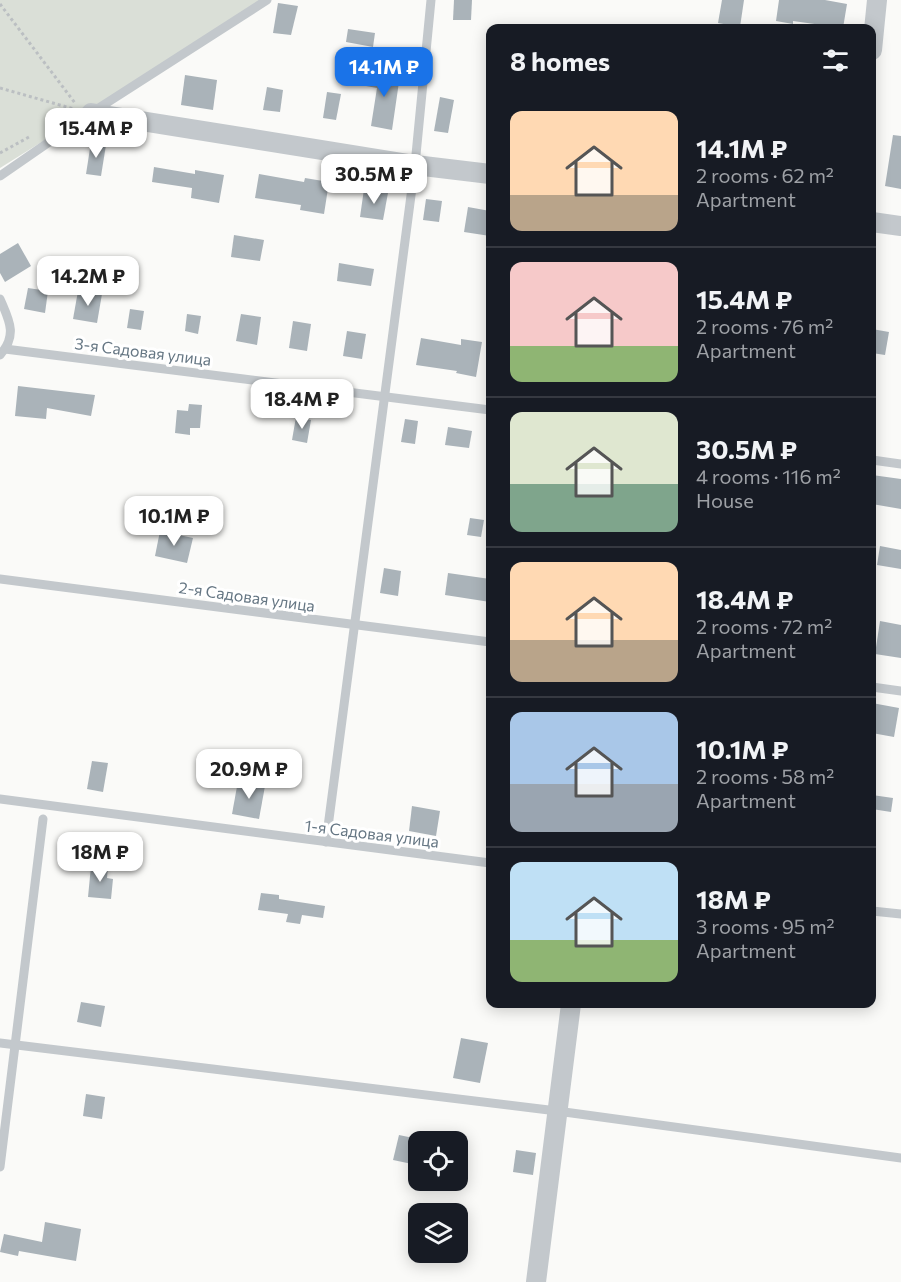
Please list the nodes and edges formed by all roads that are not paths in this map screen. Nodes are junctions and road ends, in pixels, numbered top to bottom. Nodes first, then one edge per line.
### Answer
1 (267, 0) edge
2 (431, 0) edge
3 (877, 0) edge
4 (875, 24) edge
5 (91, 113) junction
6 (415, 165) junction
7 (486, 174) edge
8 (0, 176) edge
9 (876, 223) edge
10 (901, 226) edge
11 (0, 299) edge
12 (3, 352) edge
13 (385, 396) junction
14 (486, 409) edge
15 (876, 461) edge
16 (901, 464) edge
17 (0, 579) edge
18 (355, 625) junction
19 (486, 641) edge
20 (876, 688) edge
21 (901, 691) edge
22 (0, 799) edge
23 (43, 819) dead end
24 (326, 842) junction
25 (486, 862) edge
26 (876, 912) edge
27 (901, 915) edge
28 (570, 1008) edge
29 (0, 1043) edge
30 (16, 1045) junction
31 (557, 1111) junction
32 (901, 1158) edge
33 (0, 1167) edge
34 (536, 1282) edge

1 - 5 lane
2 - 6 lane
3 - 4 street
5 - 6 street
5 - 8 lane
6 - 7 street
6 - 13 lane
9 - 10 street
11 - 12 lane
12 - 13 lane, 3-я Садовая улица
13 - 14 lane, 3-я Садовая улица
13 - 18 lane
15 - 16 lane
17 - 18 lane, 2-я Садовая улица
18 - 19 lane, 2-я Садовая улица
18 - 24 lane
20 - 21 lane
22 - 24 lane, 1-я Садовая улица
23 - 30 lane
24 - 25 lane, 1-я Садовая улица
26 - 27 lane
28 - 31 street
29 - 30 lane
30 - 31 lane
30 - 33 lane
31 - 32 lane
31 - 34 street

